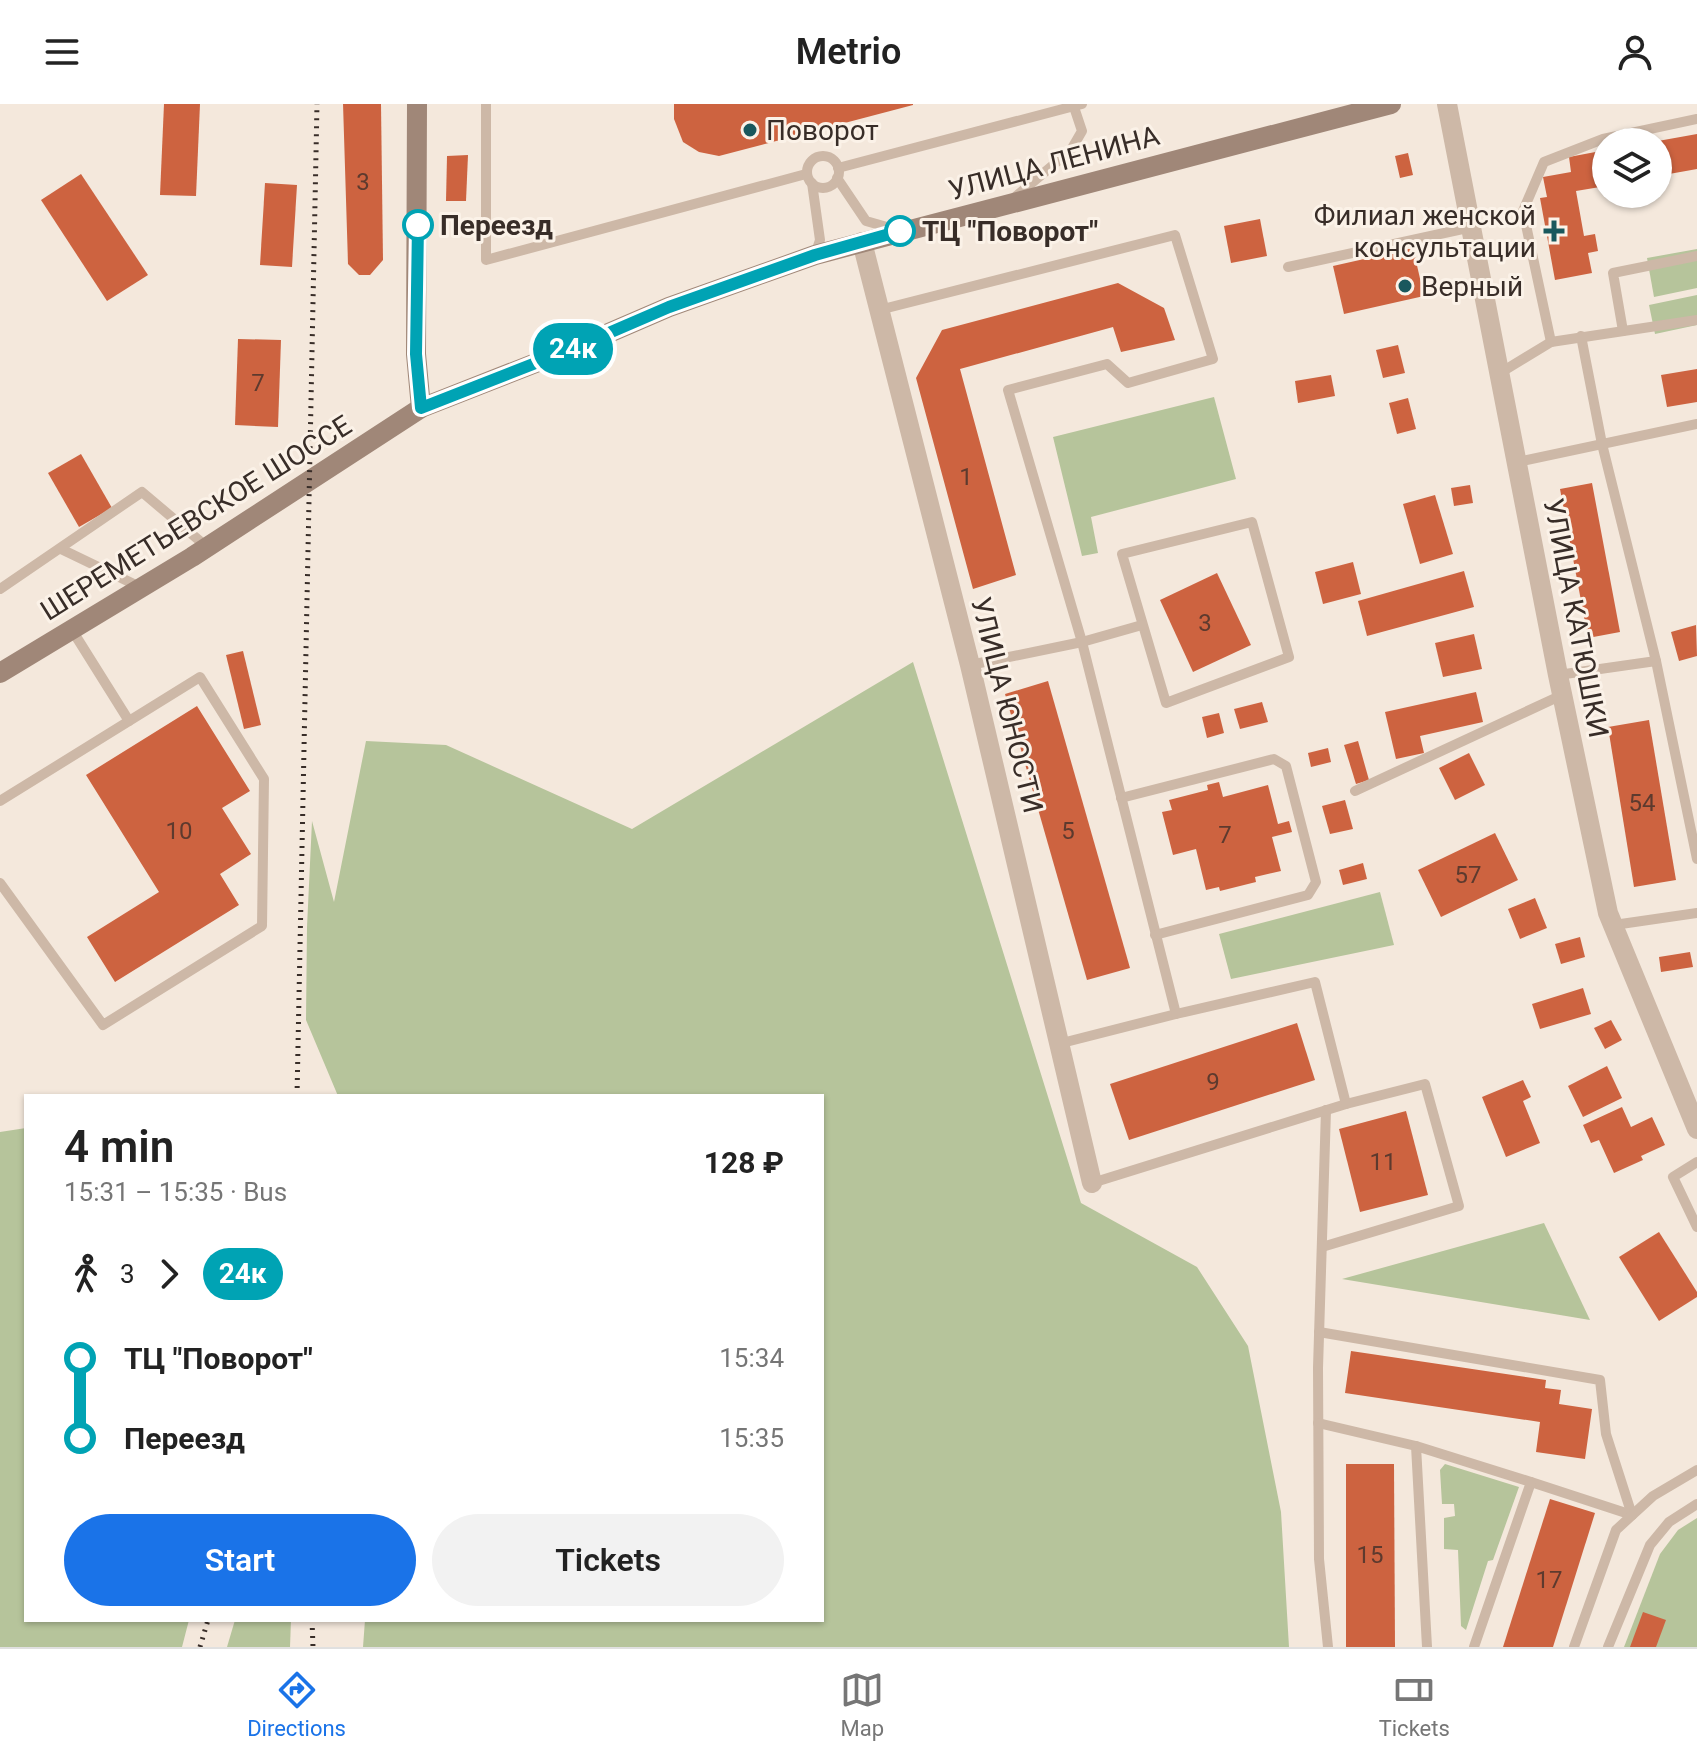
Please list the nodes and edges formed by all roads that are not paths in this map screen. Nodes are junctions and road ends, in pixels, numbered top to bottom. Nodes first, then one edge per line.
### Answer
1 (417, 104) edge
2 (486, 104) edge
3 (1391, 104) edge
4 (1447, 104) edge
5 (1078, 106) edge
6 (1697, 119) edge
7 (838, 173) junction
8 (809, 178) junction
9 (1003, 207) junction
10 (1472, 227) junction
11 (900, 231) junction
12 (862, 242) junction
13 (815, 255) junction
14 (1697, 256) edge
15 (1288, 267) dead end
16 (879, 310) junction
17 (1697, 320) edge
18 (1623, 331) junction
19 (1581, 336) junction
20 (1551, 342) junction
21 (1500, 373) junction
22 (421, 408) junction
23 (1697, 424) edge
24 (1602, 444) junction
25 (1517, 462) junction
26 (207, 547) junction
27 (61, 549) junction
28 (142, 588) junction
29 (0, 589) edge
30 (1142, 625) junction
31 (72, 630) junction
32 (1082, 642) junction
33 (1656, 661) junction
34 (970, 665) junction
35 (0, 673) edge
36 (1560, 685) junction
37 (129, 721) junction
38 (1355, 791) dead end
39 (1121, 798) junction
40 (0, 801) edge
41 (1697, 859) edge
42 (0, 883) edge
43 (1697, 913) edge
44 (1614, 925) junction
45 (1155, 935) junction
46 (1176, 1014) junction
47 (1058, 1044) junction
48 (1346, 1104) junction
49 (1326, 1110) junction
50 (1697, 1129) edge
51 (1697, 1162) edge
52 (1092, 1183) joint
53 (1697, 1227) edge
54 (1322, 1247) junction
55 (1319, 1332) junction
56 (1318, 1423) junction
57 (1416, 1446) junction
58 (1697, 1470) edge
59 (1531, 1482) junction
60 (1696, 1508) edge
61 (1632, 1515) junction
62 (1328, 1647) edge
63 (1427, 1647) edge
64 (1474, 1647) edge
65 (1574, 1647) edge
66 (1608, 1647) edge

1 - 22 main road
2 - 8 lane
3 - 9 main road, УЛИЦА ЛЕНИНА
4 - 10 street, УЛИЦА КАТЮШКИ
5 - 7 lane
5 - 9 lane
6 - 20 lane
7 - 8 lane
7 - 8 lane
7 - 11 lane
8 - 13 lane
9 - 11 main road, УЛИЦА ЛЕНИНА
10 - 15 lane
10 - 21 street, УЛИЦА КАТЮШКИ
11 - 12 main road, УЛИЦА ЛЕНИНА
12 - 13 main road, УЛИЦА ЛЕНИНА
12 - 16 street, УЛИЦА ЮНОСТИ
13 - 22 main road, УЛИЦА ЛЕНИНА
14 - 18 lane
16 - 32 lane
16 - 34 street, УЛИЦА ЮНОСТИ
17 - 18 lane
18 - 19 lane
19 - 20 lane
19 - 24 lane
20 - 21 lane
21 - 25 street, УЛИЦА КАТЮШКИ
22 - 26 main road, ШЕРЕМЕТЬЕВСКОЕ ШОССЕ
23 - 24 lane
24 - 25 lane
24 - 33 lane
25 - 36 street, УЛИЦА КАТЮШКИ
26 - 27 lane
26 - 28 main road, ШЕРЕМЕТЬЕВСКОЕ ШОССЕ
27 - 28 lane
27 - 29 lane
28 - 31 main road, ШЕРЕМЕТЬЕВСКОЕ ШОССЕ
30 - 30 lane
30 - 32 lane
31 - 35 main road, ШЕРЕМЕТЬЕВСКОЕ ШОССЕ
31 - 37 lane
32 - 34 lane
32 - 39 lane
33 - 36 lane
33 - 41 lane
34 - 47 street, УЛИЦА ЮНОСТИ
36 - 38 lane
36 - 44 street, УЛИЦА КАТЮШКИ
37 - 40 lane
37 - 42 lane
39 - 45 lane
39 - 45 lane
43 - 44 lane
44 - 50 street, УЛИЦА КАТЮШКИ
45 - 46 lane
46 - 47 lane
46 - 48 lane
47 - 52 street, УЛИЦА ЮНОСТИ
48 - 49 lane
48 - 54 lane
49 - 52 lane
49 - 54 lane
51 - 53 lane
54 - 55 lane
55 - 56 lane
55 - 61 lane
56 - 57 lane
56 - 62 lane
57 - 59 lane
57 - 63 lane
58 - 61 lane
59 - 61 lane
59 - 64 lane
60 - 66 lane
61 - 65 lane

